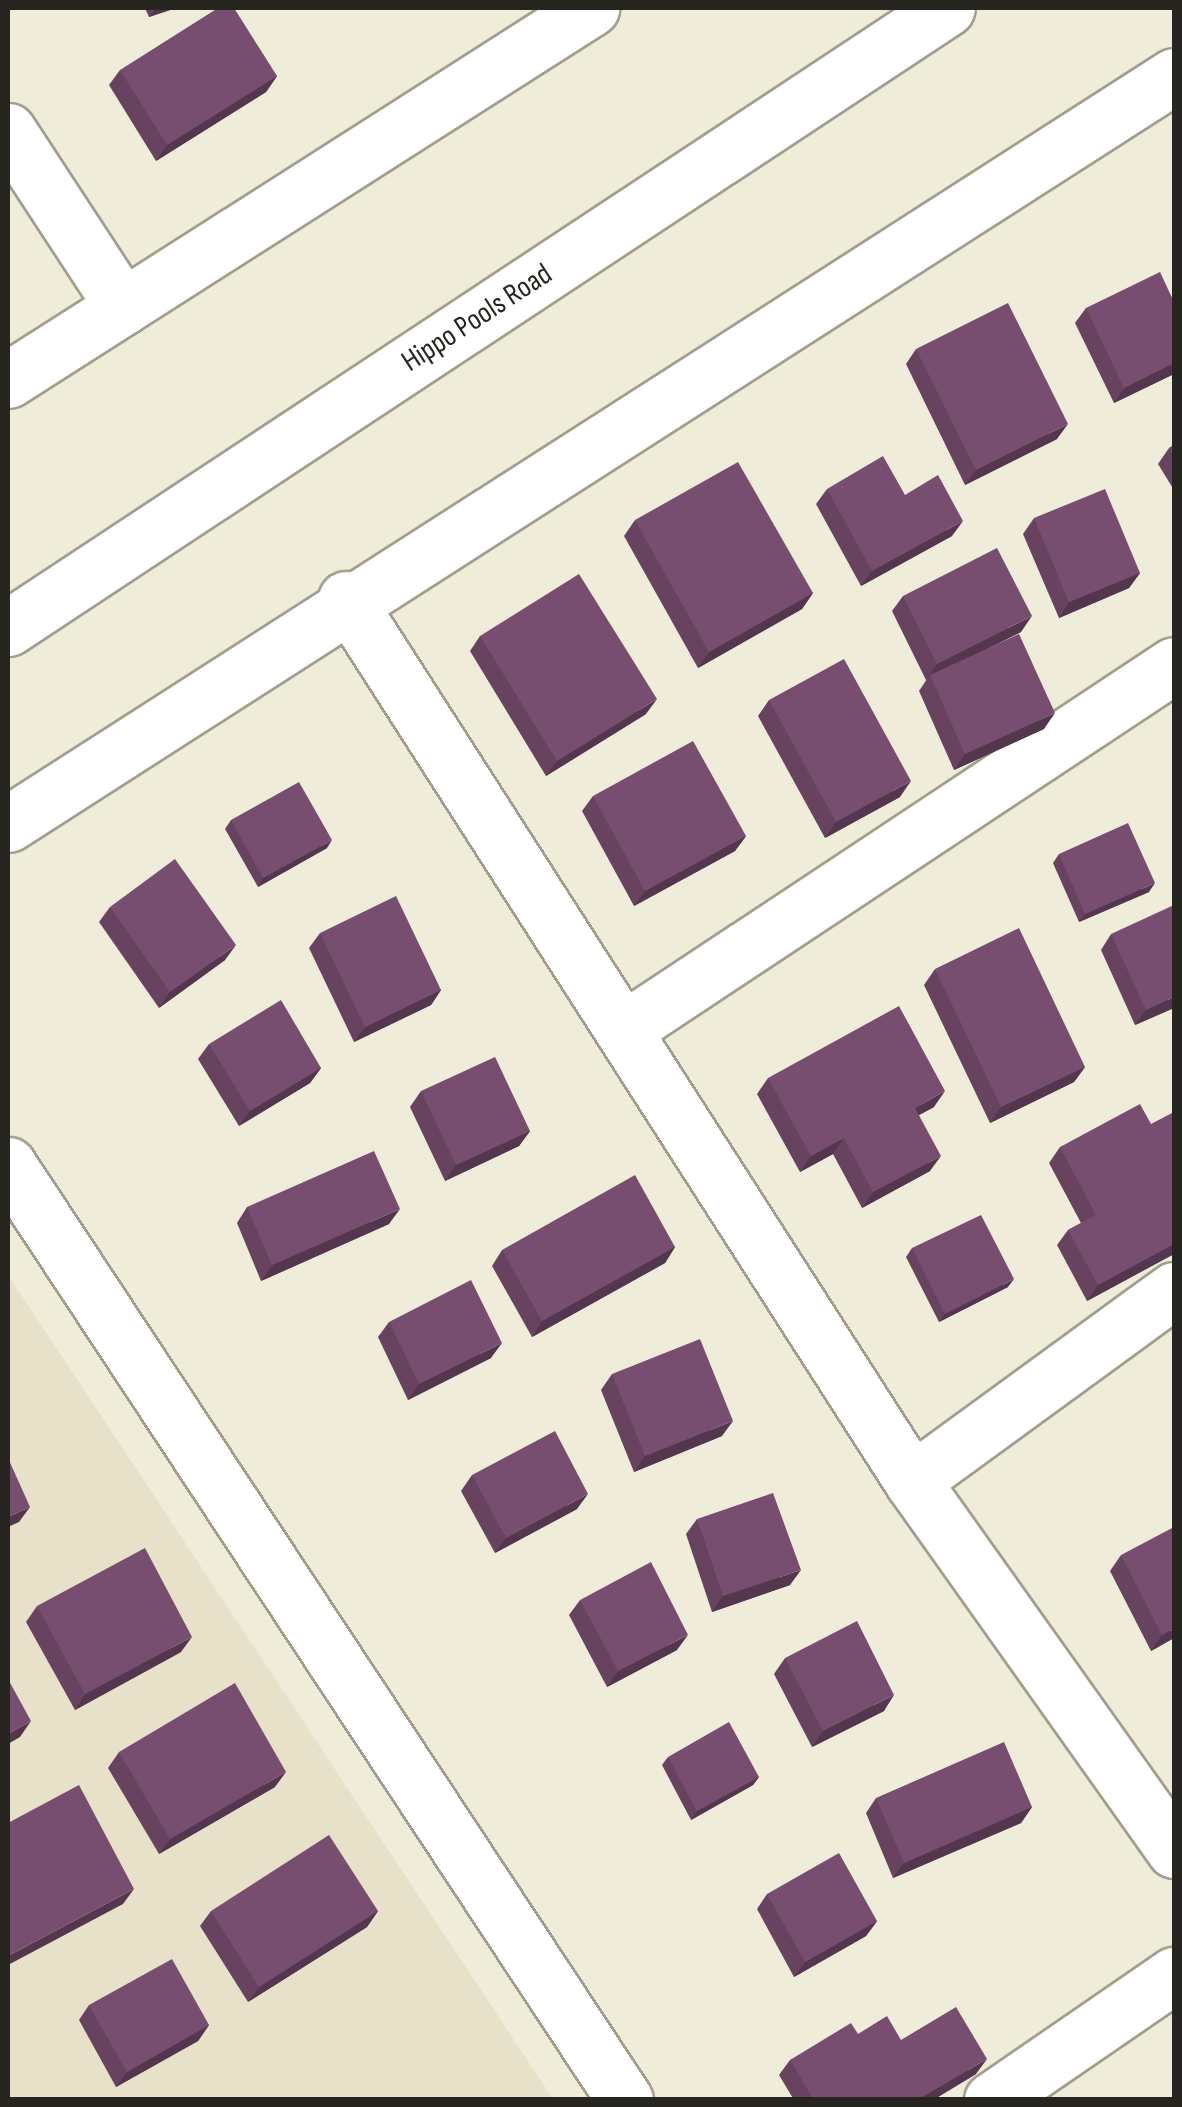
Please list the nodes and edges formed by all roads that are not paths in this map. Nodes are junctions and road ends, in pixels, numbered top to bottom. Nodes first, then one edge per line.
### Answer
1 (591, 8) edge
2 (947, 8) edge
3 (1174, 76) edge
4 (8, 131) edge
5 (123, 307) junction
6 (8, 380) edge
7 (346, 599) junction
8 (8, 628) edge
9 (1174, 665) edge
10 (8, 824) edge
11 (626, 1028) junction
12 (8, 1165) edge
13 (1174, 1290) edge
14 (912, 1482) junction
15 (1174, 1850) edge
16 (1174, 1974) edge
17 (625, 2100) edge
18 (992, 2100) edge

1 - 5 street
2 - 8 street, Hippo Pools Road
3 - 7 street
4 - 5 street
5 - 6 street
7 - 10 street
7 - 11 street
9 - 11 street
11 - 14 street
12 - 17 street
13 - 14 street
14 - 15 street
16 - 18 street

